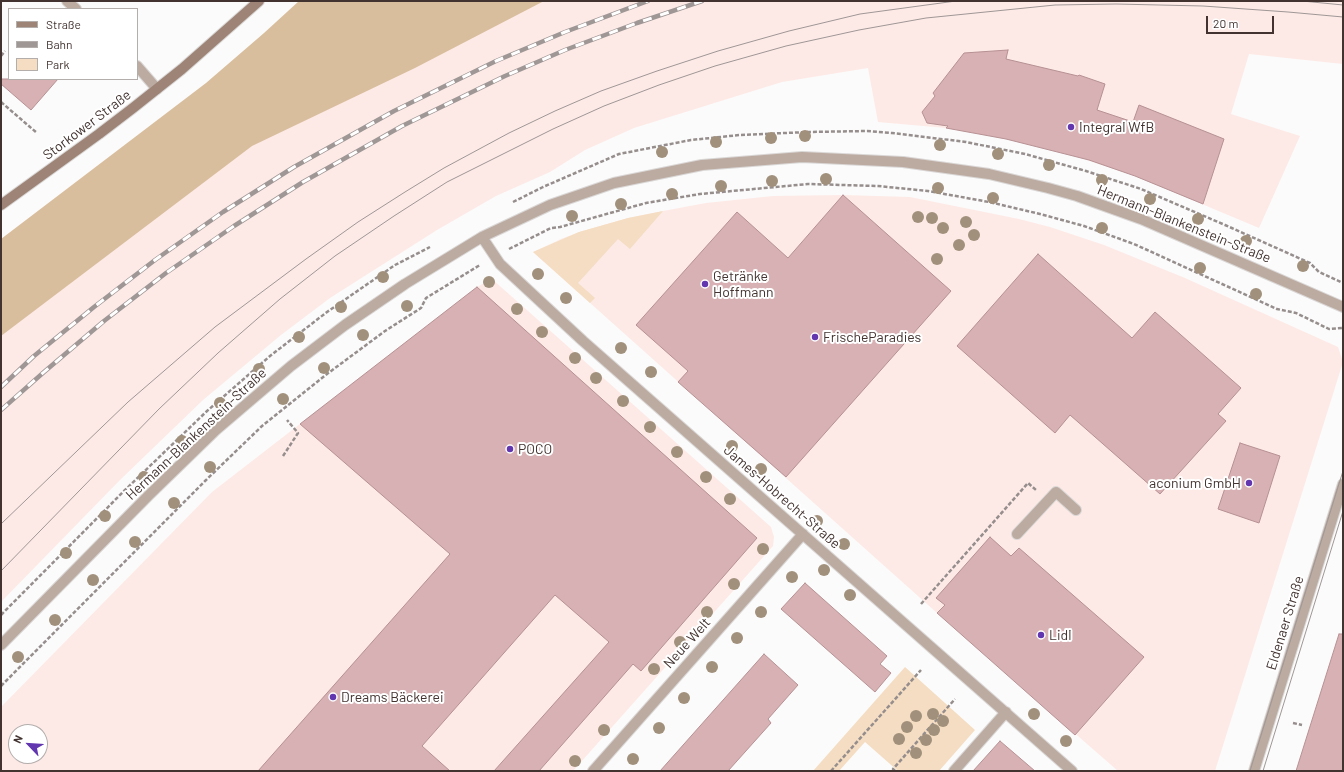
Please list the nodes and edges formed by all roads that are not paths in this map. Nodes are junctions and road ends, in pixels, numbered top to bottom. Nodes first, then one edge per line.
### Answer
1 (67, 1) edge
2 (259, 1) edge
3 (75, 8) edge
4 (138, 67) edge
5 (157, 89) junction
6 (1, 205) edge
7 (482, 237) junction
8 (1343, 308) edge
9 (1343, 484) edge
10 (1076, 510) dead end
11 (803, 534) junction
12 (1017, 534) dead end
13 (1, 645) edge
14 (1006, 712) junction
15 (593, 771) edge
16 (954, 771) edge
17 (1072, 771) edge
18 (1254, 771) edge

1 - 3 street
2 - 5 main road, Storkower Straße
4 - 5 street
5 - 6 main road, Storkower Straße
7 - 8 street, Hermann-Blankenstein-Straße
7 - 11 street, James-Hobrecht-Straße
7 - 13 street, Hermann-Blankenstein-Straße
9 - 18 street, Eldenaer Straße
10 - 12 street
11 - 14 street, James-Hobrecht-Straße
11 - 15 street, Neue Welt
14 - 16 street
14 - 17 street, James-Hobrecht-Straße

